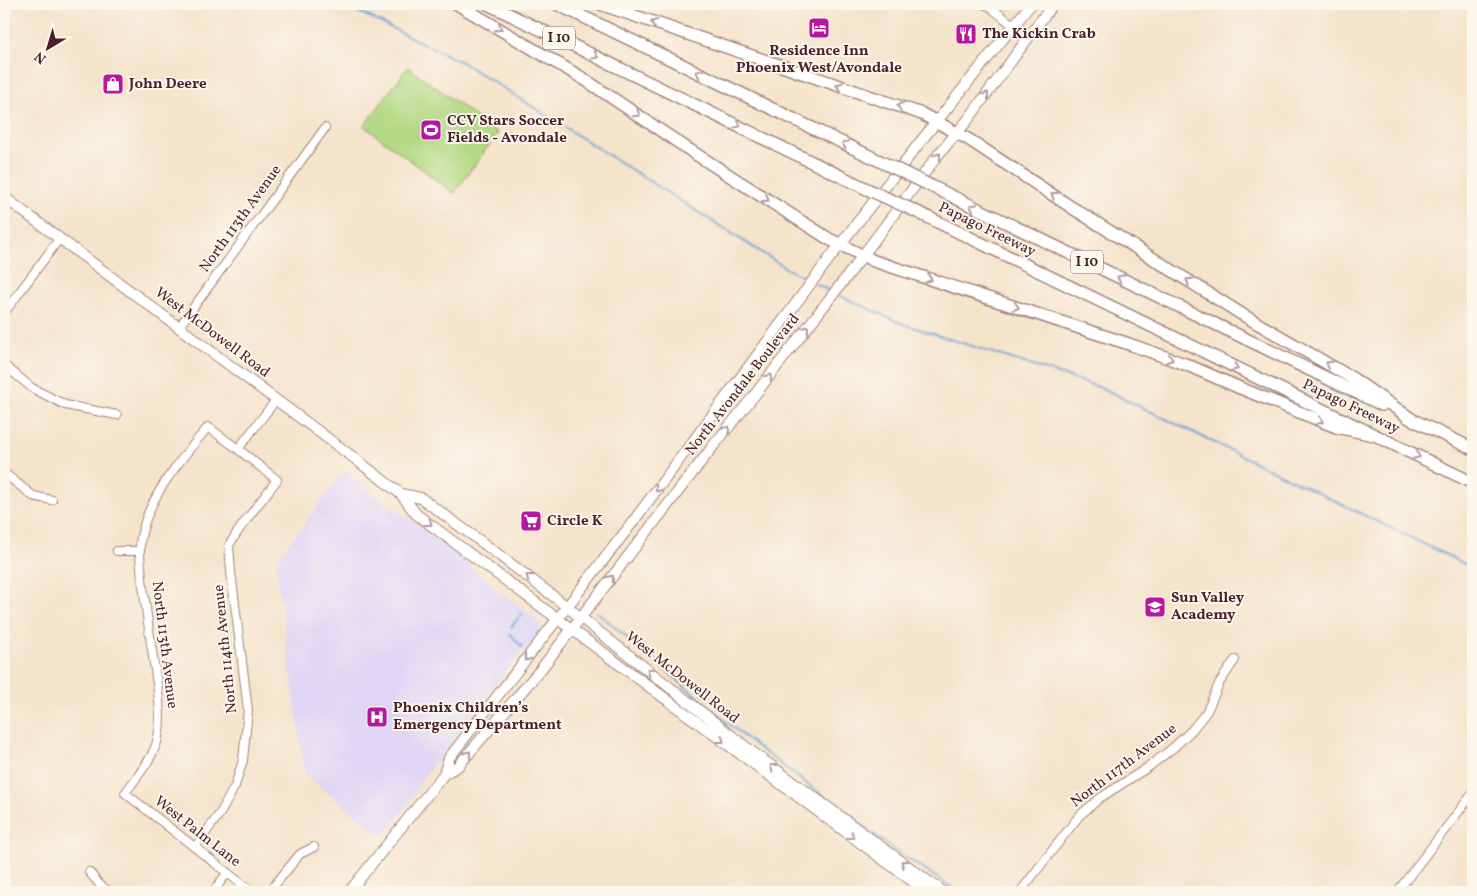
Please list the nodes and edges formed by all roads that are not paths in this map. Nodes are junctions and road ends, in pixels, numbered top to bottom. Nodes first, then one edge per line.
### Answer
1 (457, 4) edge
2 (488, 4) edge
3 (557, 4) edge
4 (600, 4) edge
5 (984, 4) edge
6 (1031, 4) edge
7 (1053, 4) edge
8 (1013, 26) junction
9 (936, 122) junction
10 (325, 128) dead end
11 (957, 133) junction
12 (4, 197) edge
13 (60, 238) junction
14 (841, 245) junction
15 (862, 256) junction
16 (4, 313) edge
17 (179, 327) junction
18 (4, 365) edge
19 (276, 400) junction
20 (117, 415) dead end
21 (1413, 420) junction
22 (1374, 435) junction
23 (238, 449) junction
24 (1473, 449) edge
25 (687, 450) junction
26 (701, 462) junction
27 (4, 473) edge
28 (1473, 483) edge
29 (401, 494) junction
30 (52, 500) dead end
31 (118, 551) dead end
32 (140, 551) junction
33 (568, 607) junction
34 (581, 617) junction
35 (557, 620) junction
36 (571, 630) junction
37 (1235, 660) dead end
38 (444, 774) junction
39 (125, 793) joint
40 (1473, 793) edge
41 (314, 847) dead end
42 (195, 848) junction
43 (89, 872) dead end
44 (227, 873) junction
45 (110, 892) edge
46 (213, 892) edge
47 (252, 892) edge
48 (269, 892) edge
49 (349, 892) edge
50 (927, 892) edge
51 (943, 892) edge
52 (1020, 892) edge
53 (1397, 892) edge

1 -> 14 highway
2 -> 22 highway, Papago Freeway / I 10, bridge
21 -> 3 highway, Papago Freeway / I 10, bridge
9 -> 4 highway
5 - 8 street
6 - 8 main road, North Avondale Boulevard
11 -> 7 main road, North Avondale Boulevard
8 - 9 main road, North Avondale Boulevard
9 - 11 highway
9 - 14 main road, North Avondale Boulevard
10 - 17 street, North 113th Avenue
15 -> 11 main road, North Avondale Boulevard
21 -> 11 highway
12 - 13 main road, West McDowell Road
13 - 16 street
13 - 17 main road, West McDowell Road
14 - 15 highway
14 - 25 main road, North Avondale Boulevard
15 -> 22 highway
26 -> 15 main road, North Avondale Boulevard
17 - 19 main road, West McDowell Road
18 - 20 street
19 - 23 street
19 - 29 main road, West McDowell Road
21 - 24 highway, Papago Freeway / I 10
22 -> 28 highway, Papago Freeway / I 10
23 - 32 street, North 113th Avenue
23 - 42 street, North 114th Avenue
25 - 26 main road
25 -> 33 main road, North Avondale Boulevard
34 -> 26 main road, North Avondale Boulevard
27 - 30 street
33 -> 29 main road, West McDowell Road
29 -> 35 main road, West McDowell Road
31 - 32 street
32 - 39 street, North 113th Avenue
33 - 34 main road, West McDowell Road
33 - 35 main road, North Avondale Boulevard
34 - 36 main road, North Avondale Boulevard
51 -> 34 main road, West McDowell Road
35 - 36 main road, West McDowell Road
35 -> 38 main road, North Avondale Boulevard
38 -> 36 main road, North Avondale Boulevard
36 -> 50 main road, West McDowell Road
37 - 52 street, North 117th Avenue
38 - 49 main road, North Avondale Boulevard
39 - 42 street, West Palm Lane
40 - 53 street
41 - 48 street
42 - 44 street, West Palm Lane
43 - 45 street
44 - 46 street
44 - 47 street, West Palm Lane

